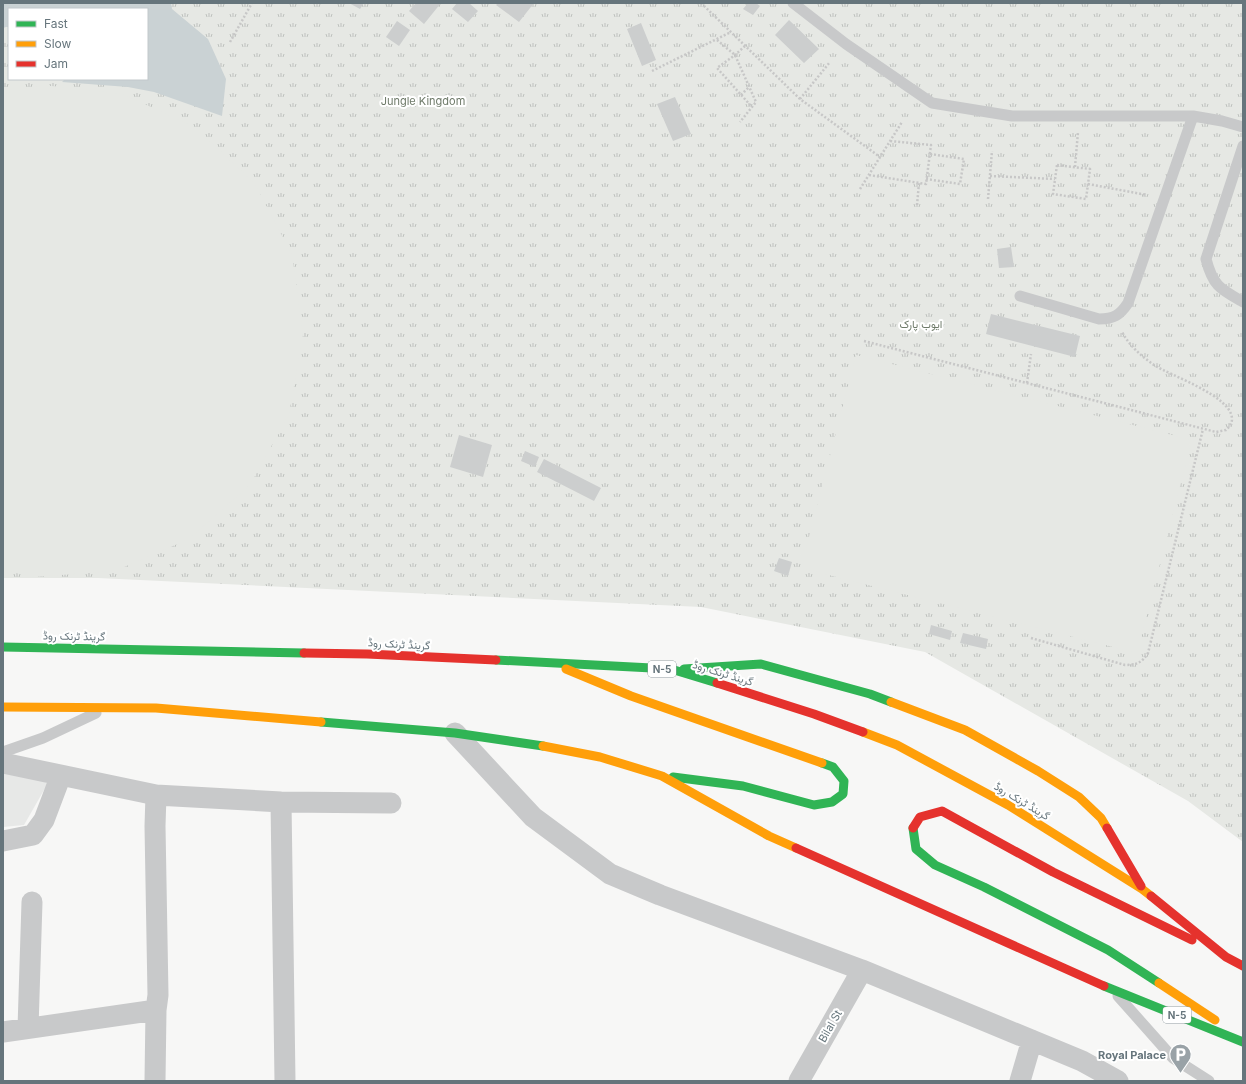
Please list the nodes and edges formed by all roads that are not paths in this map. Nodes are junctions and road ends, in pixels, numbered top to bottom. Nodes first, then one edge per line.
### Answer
1 (793, 3) edge
2 (1193, 116) junction
3 (1243, 127) edge
4 (1243, 146) edge
5 (1240, 162) edge
6 (1020, 296) dead end
7 (1243, 302) edge
8 (3, 647) edge
9 (550, 663) junction
10 (671, 669) junction
11 (3, 707) edge
12 (106, 708) junction
13 (455, 733) junction
14 (3, 752) edge
15 (3, 763) edge
16 (61, 775) junction
17 (662, 776) junction
18 (156, 795) junction
19 (281, 802) junction
20 (391, 804) dead end
21 (3, 841) edge
22 (1142, 889) junction
23 (32, 902) dead end
24 (1226, 957) junction
25 (1243, 966) edge
26 (862, 970) junction
27 (1110, 988) junction
28 (156, 1010) junction
29 (28, 1028) junction
30 (3, 1032) edge
31 (1243, 1038) edge
32 (1032, 1040) junction
33 (1243, 1042) edge
34 (155, 1081) edge
35 (285, 1081) edge
36 (799, 1081) edge
37 (1020, 1081) edge
38 (1118, 1081) edge
39 (1209, 1081) edge

1 - 2 lane
2 - 3 lane
2 - 6 lane
4 - 5 lane
5 - 7 lane
8 - 9 highway, گرینڈ ٹرنک روڈ / N-5
9 - 10 highway, گرینڈ ٹرنک روڈ / N-5
9 - 17 highway
10 - 22 highway, گرینڈ ٹرنک روڈ / N-5
10 - 22 highway
11 - 12 highway, N-5
12 - 13 highway, N-5
12 - 14 lane
13 - 17 highway, N-5
13 - 26 street
15 - 16 street
16 - 18 street
16 - 21 street
17 - 27 highway, N-5
18 - 19 street
18 - 28 street
19 - 20 street
19 - 35 street
22 - 24 highway, گرینڈ ٹرنک روڈ / N-5
23 - 29 street
24 - 25 highway, گرینڈ ٹرنک روڈ / N-5
24 - 31 highway
26 - 32 street
26 - 36 street, Bilal St
27 - 33 highway, N-5
27 - 39 lane
28 - 29 street
28 - 34 street
29 - 30 street
32 - 37 street
32 - 38 street

